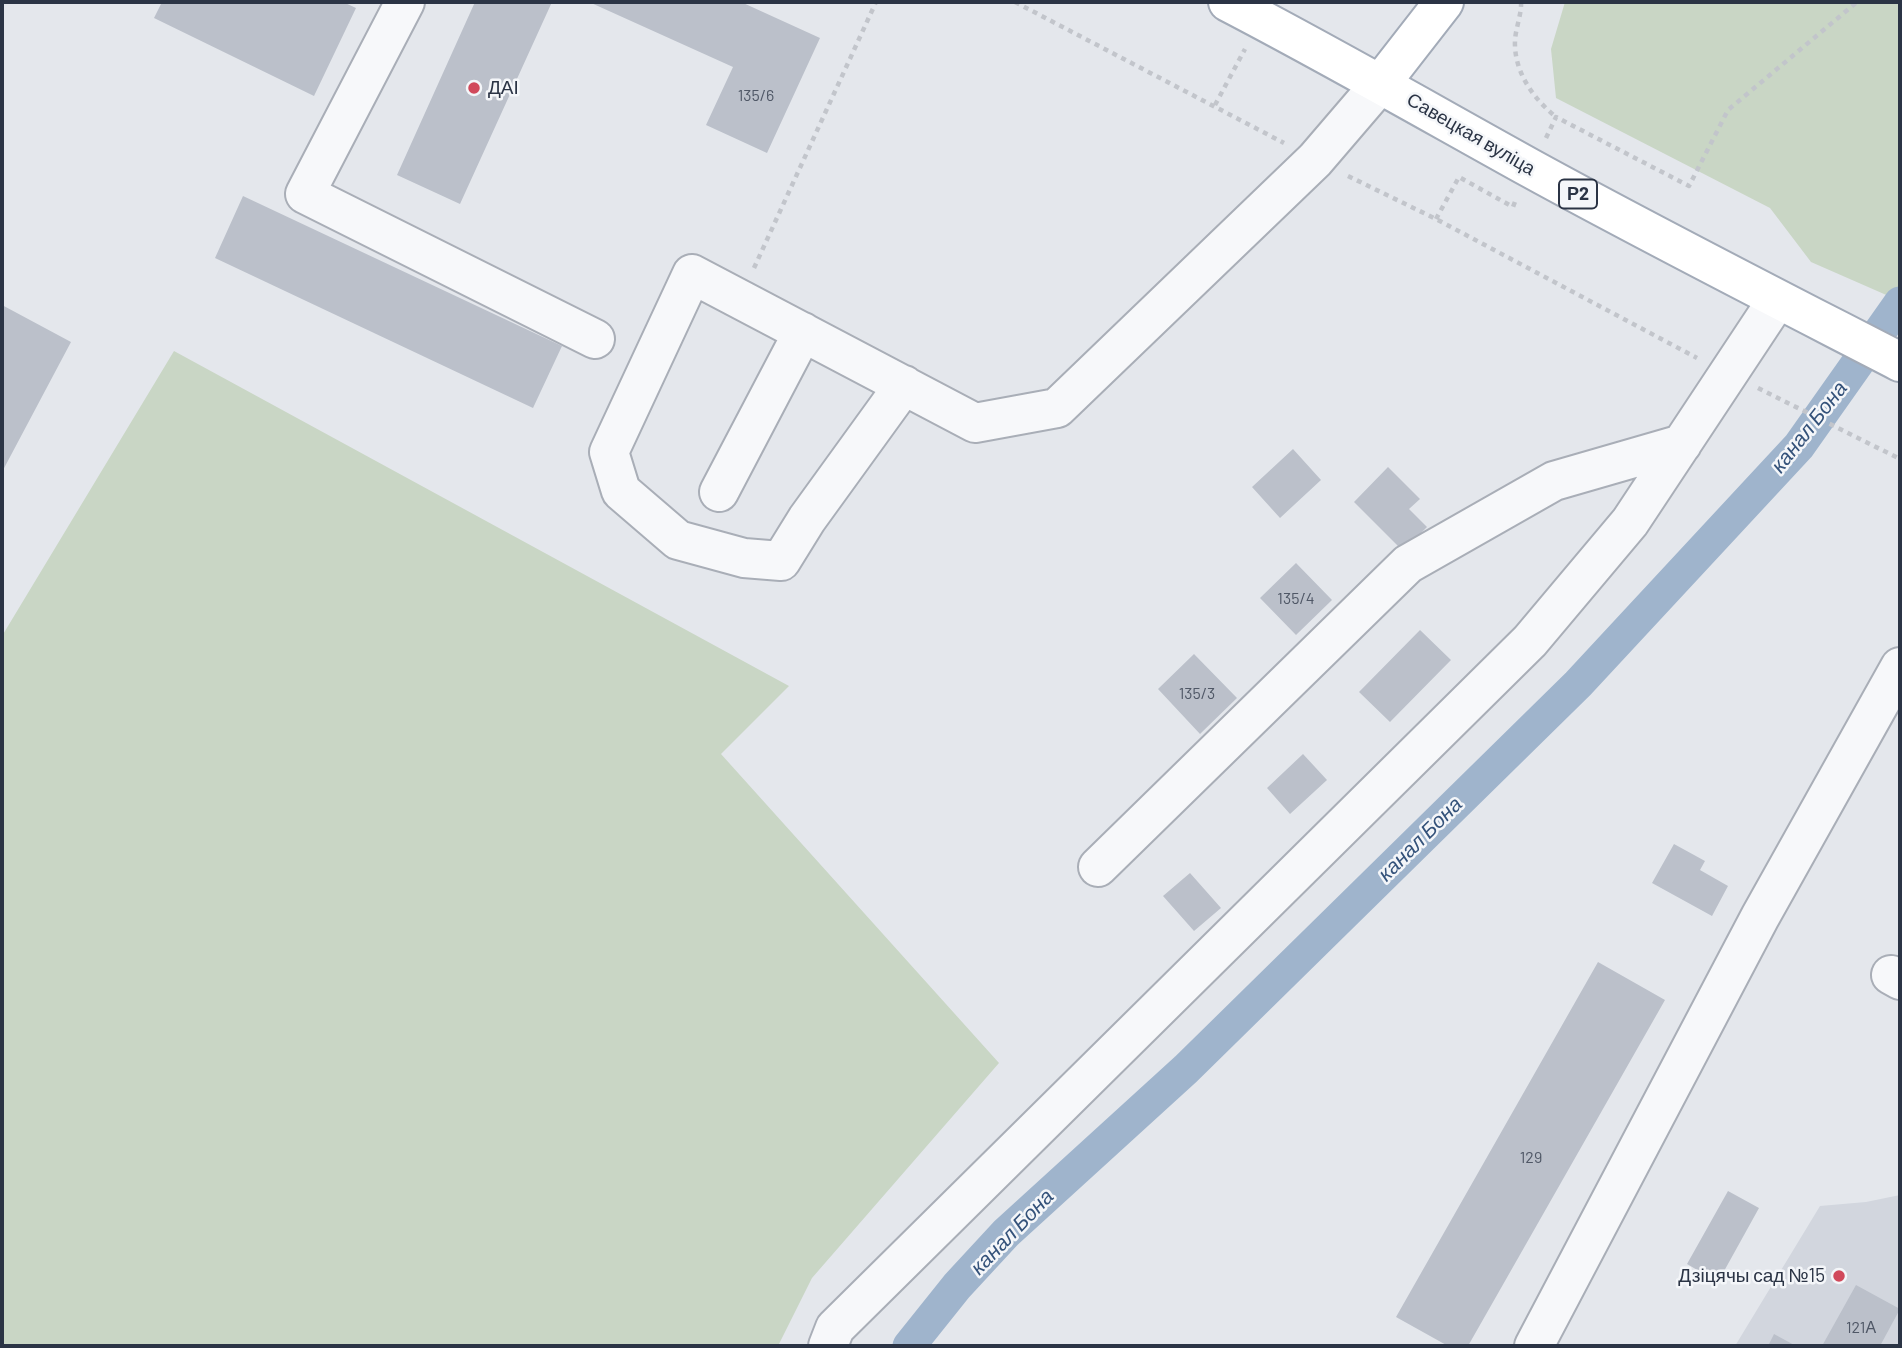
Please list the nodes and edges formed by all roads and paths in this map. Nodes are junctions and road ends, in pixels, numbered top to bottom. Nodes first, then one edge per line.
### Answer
1 (405, 2) edge
2 (876, 2) edge
3 (1015, 2) edge
4 (1228, 2) edge
5 (1444, 2) edge
6 (1522, 2) edge
7 (1857, 2) edge
8 (1381, 83) junction
9 (1556, 117) junction
10 (1315, 160) junction
11 (1530, 168) junction
12 (1436, 219) junction
13 (740, 299) junction
14 (1777, 300) junction
15 (803, 332) junction
16 (595, 339) dead end
17 (1900, 362) edge
18 (1728, 374) junction
19 (904, 385) junction
20 (1682, 444) junction
21 (1900, 459) edge
22 (719, 492) dead end
23 (1900, 667) edge
24 (1098, 867) dead end
25 (828, 1346) edge
26 (1534, 1346) edge

1 - 16 lane
2 - 13 path
3 - 10 path
4 - 8 main road, Савецкая вуліца / Р2
5 - 8 main road
6 - 9 path
7 - 9 path
8 - 10 lane
8 - 11 main road, Савецкая вуліца / Р2
9 - 11 path
10 - 12 path
10 - 19 lane
11 - 12 path
11 - 14 main road, Савецкая вуліца / Р2
12 - 18 path
13 - 15 lane
13 - 19 lane
14 - 17 main road, Савецкая вуліца / Р2
14 - 18 lane
15 - 19 lane
15 - 22 lane
18 - 20 lane
18 - 21 path
20 - 24 lane
20 - 25 lane
23 - 26 lane

